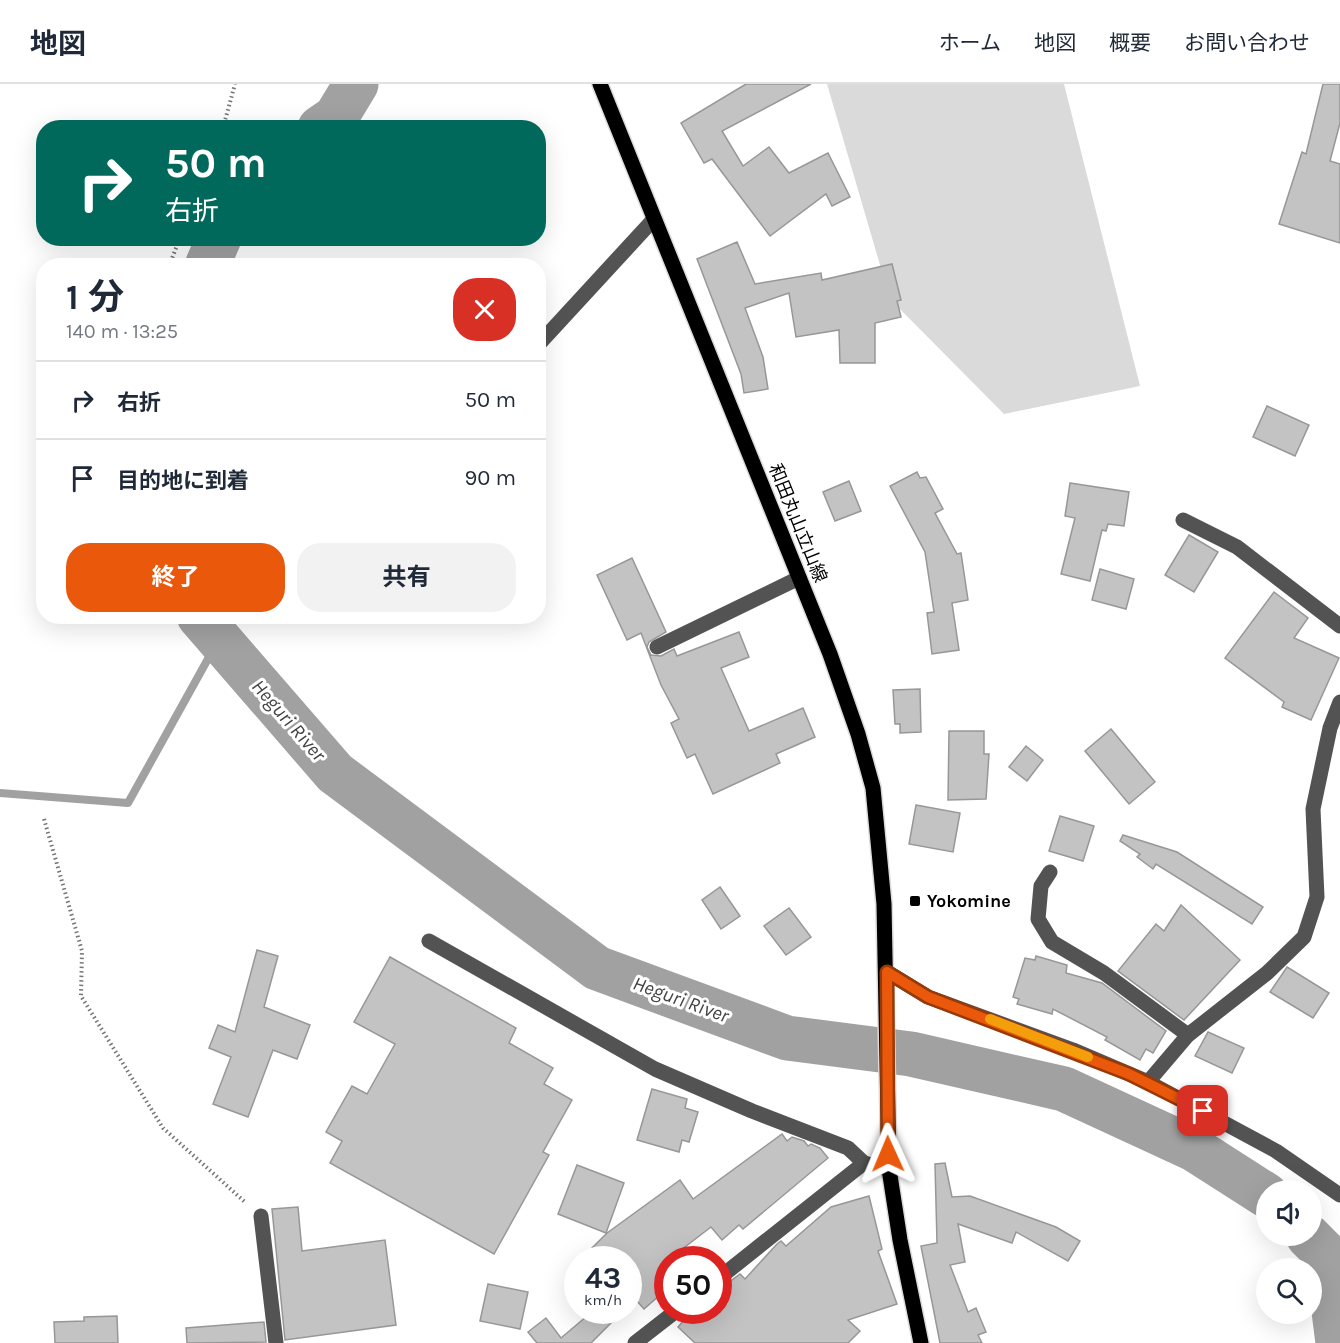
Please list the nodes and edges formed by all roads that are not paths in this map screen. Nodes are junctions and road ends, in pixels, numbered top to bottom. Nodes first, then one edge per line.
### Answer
1 (600, 84) edge
2 (654, 219) junction
3 (546, 336) edge
4 (1183, 520) dead end
5 (799, 578) junction
6 (1340, 626) edge
7 (657, 647) dead end
8 (1340, 702) edge
9 (1050, 872) dead end
10 (429, 941) dead end
11 (887, 972) junction
12 (1188, 1035) junction
13 (1148, 1082) junction
14 (889, 1161) junction
15 (864, 1163) junction
16 (1340, 1195) edge
17 (261, 1216) road end
18 (732, 1268) edge
19 (659, 1324) edge
20 (276, 1343) edge
21 (635, 1343) edge
22 (921, 1343) edge

1 - 2 main road, 和田丸山立山線
2 - 3 street
2 - 5 main road, 和田丸山立山線
4 - 6 street
5 - 7 street
5 - 11 main road, 和田丸山立山線
8 - 12 street
9 - 12 street
10 - 15 street
11 - 13 street
11 - 14 main road, 和田丸山立山線
12 - 13 street
13 - 16 street
14 - 15 street
14 - 22 main road, 和田丸山立山線
15 - 18 street
17 - 20 street
19 - 21 street

